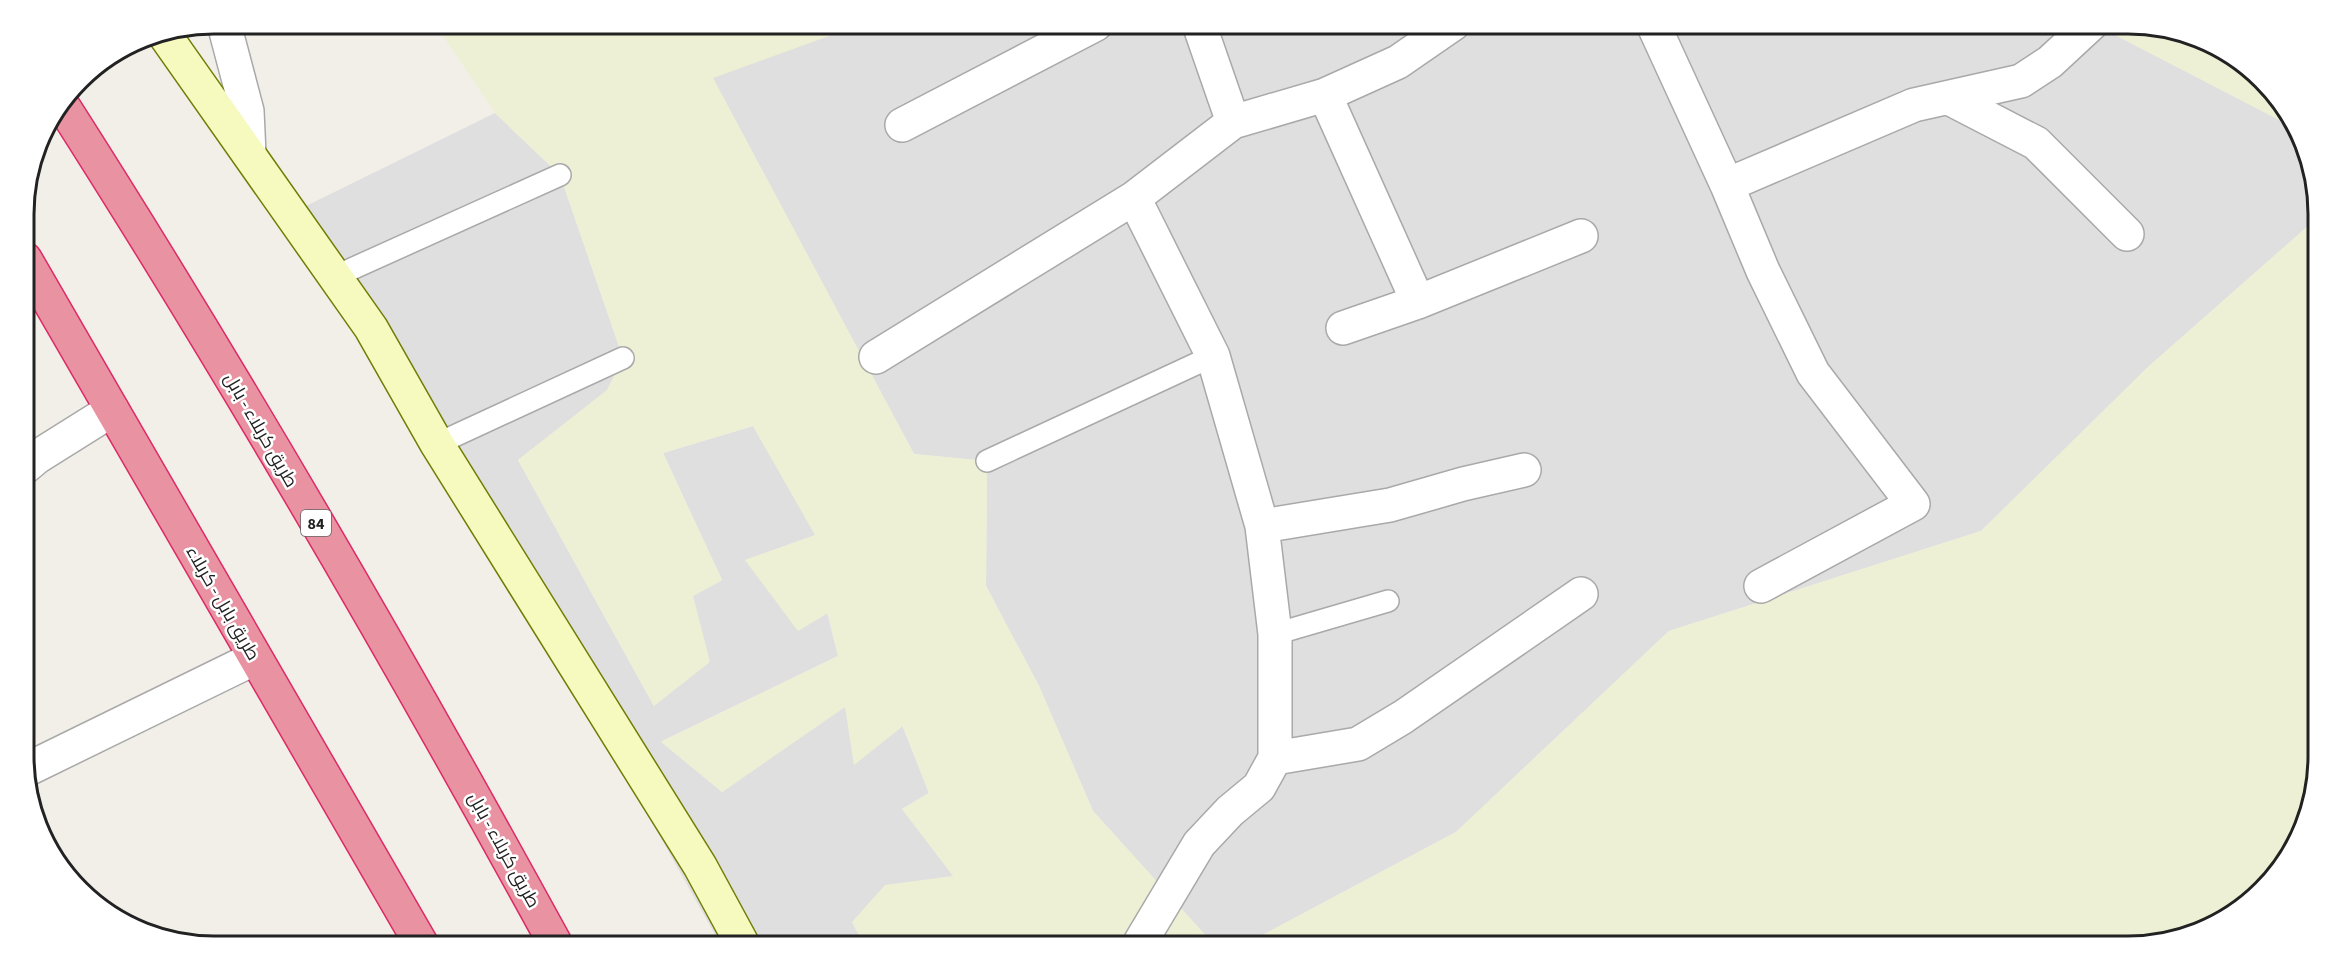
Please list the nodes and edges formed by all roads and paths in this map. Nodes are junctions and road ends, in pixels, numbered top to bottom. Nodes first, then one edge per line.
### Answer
1 (227, 34) edge
2 (1077, 34) edge
3 (1202, 34) edge
4 (1439, 34) edge
5 (1658, 34) edge
6 (2080, 34) edge
7 (169, 41) edge
8 (1325, 95) junction
9 (1949, 98) junction
10 (67, 112) edge
11 (1233, 122) junction
12 (902, 125) dead end
13 (249, 154) junction
14 (560, 175) dead end
15 (1727, 185) junction
16 (1134, 198) junction
17 (2127, 234) dead end
18 (1581, 236) dead end
19 (35, 276) edge
20 (336, 276) junction
21 (1418, 302) junction
22 (1343, 328) dead end
23 (1213, 356) junction
24 (876, 357) dead end
25 (623, 358) dead end
26 (112, 410) junction
27 (438, 444) junction
28 (35, 459) edge
29 (987, 461) dead end
30 (1524, 470) dead end
31 (1262, 526) junction
32 (1761, 586) dead end
33 (1581, 594) dead end
34 (1388, 601) dead end
35 (1275, 634) junction
36 (255, 658) junction
37 (1275, 759) junction
38 (35, 766) edge
39 (417, 936) edge
40 (551, 936) edge
41 (738, 936) edge
42 (1144, 936) edge

1 - 13 street
2 - 12 street
3 - 11 street
4 - 8 street
5 - 15 street
6 - 9 street
7 - 13 street
8 - 11 street
8 - 21 street
9 - 15 street
9 - 17 street
10 - 40 highway, طريق كربلاء - بابل / 84
11 - 16 street
13 - 20 street
14 - 20 lane
15 - 32 street
16 - 23 street
16 - 24 street
18 - 21 street
19 - 26 highway, طريق بابل - كربلاء
20 - 27 street
21 - 22 street
23 - 29 lane
23 - 31 street
25 - 27 lane
26 - 28 street
26 - 36 highway, طريق بابل - كربلاء
27 - 41 street
30 - 31 street
31 - 35 street
33 - 37 street
34 - 35 lane
35 - 37 street
36 - 38 street
36 - 39 highway, طريق بابل - كربلاء
37 - 42 street

